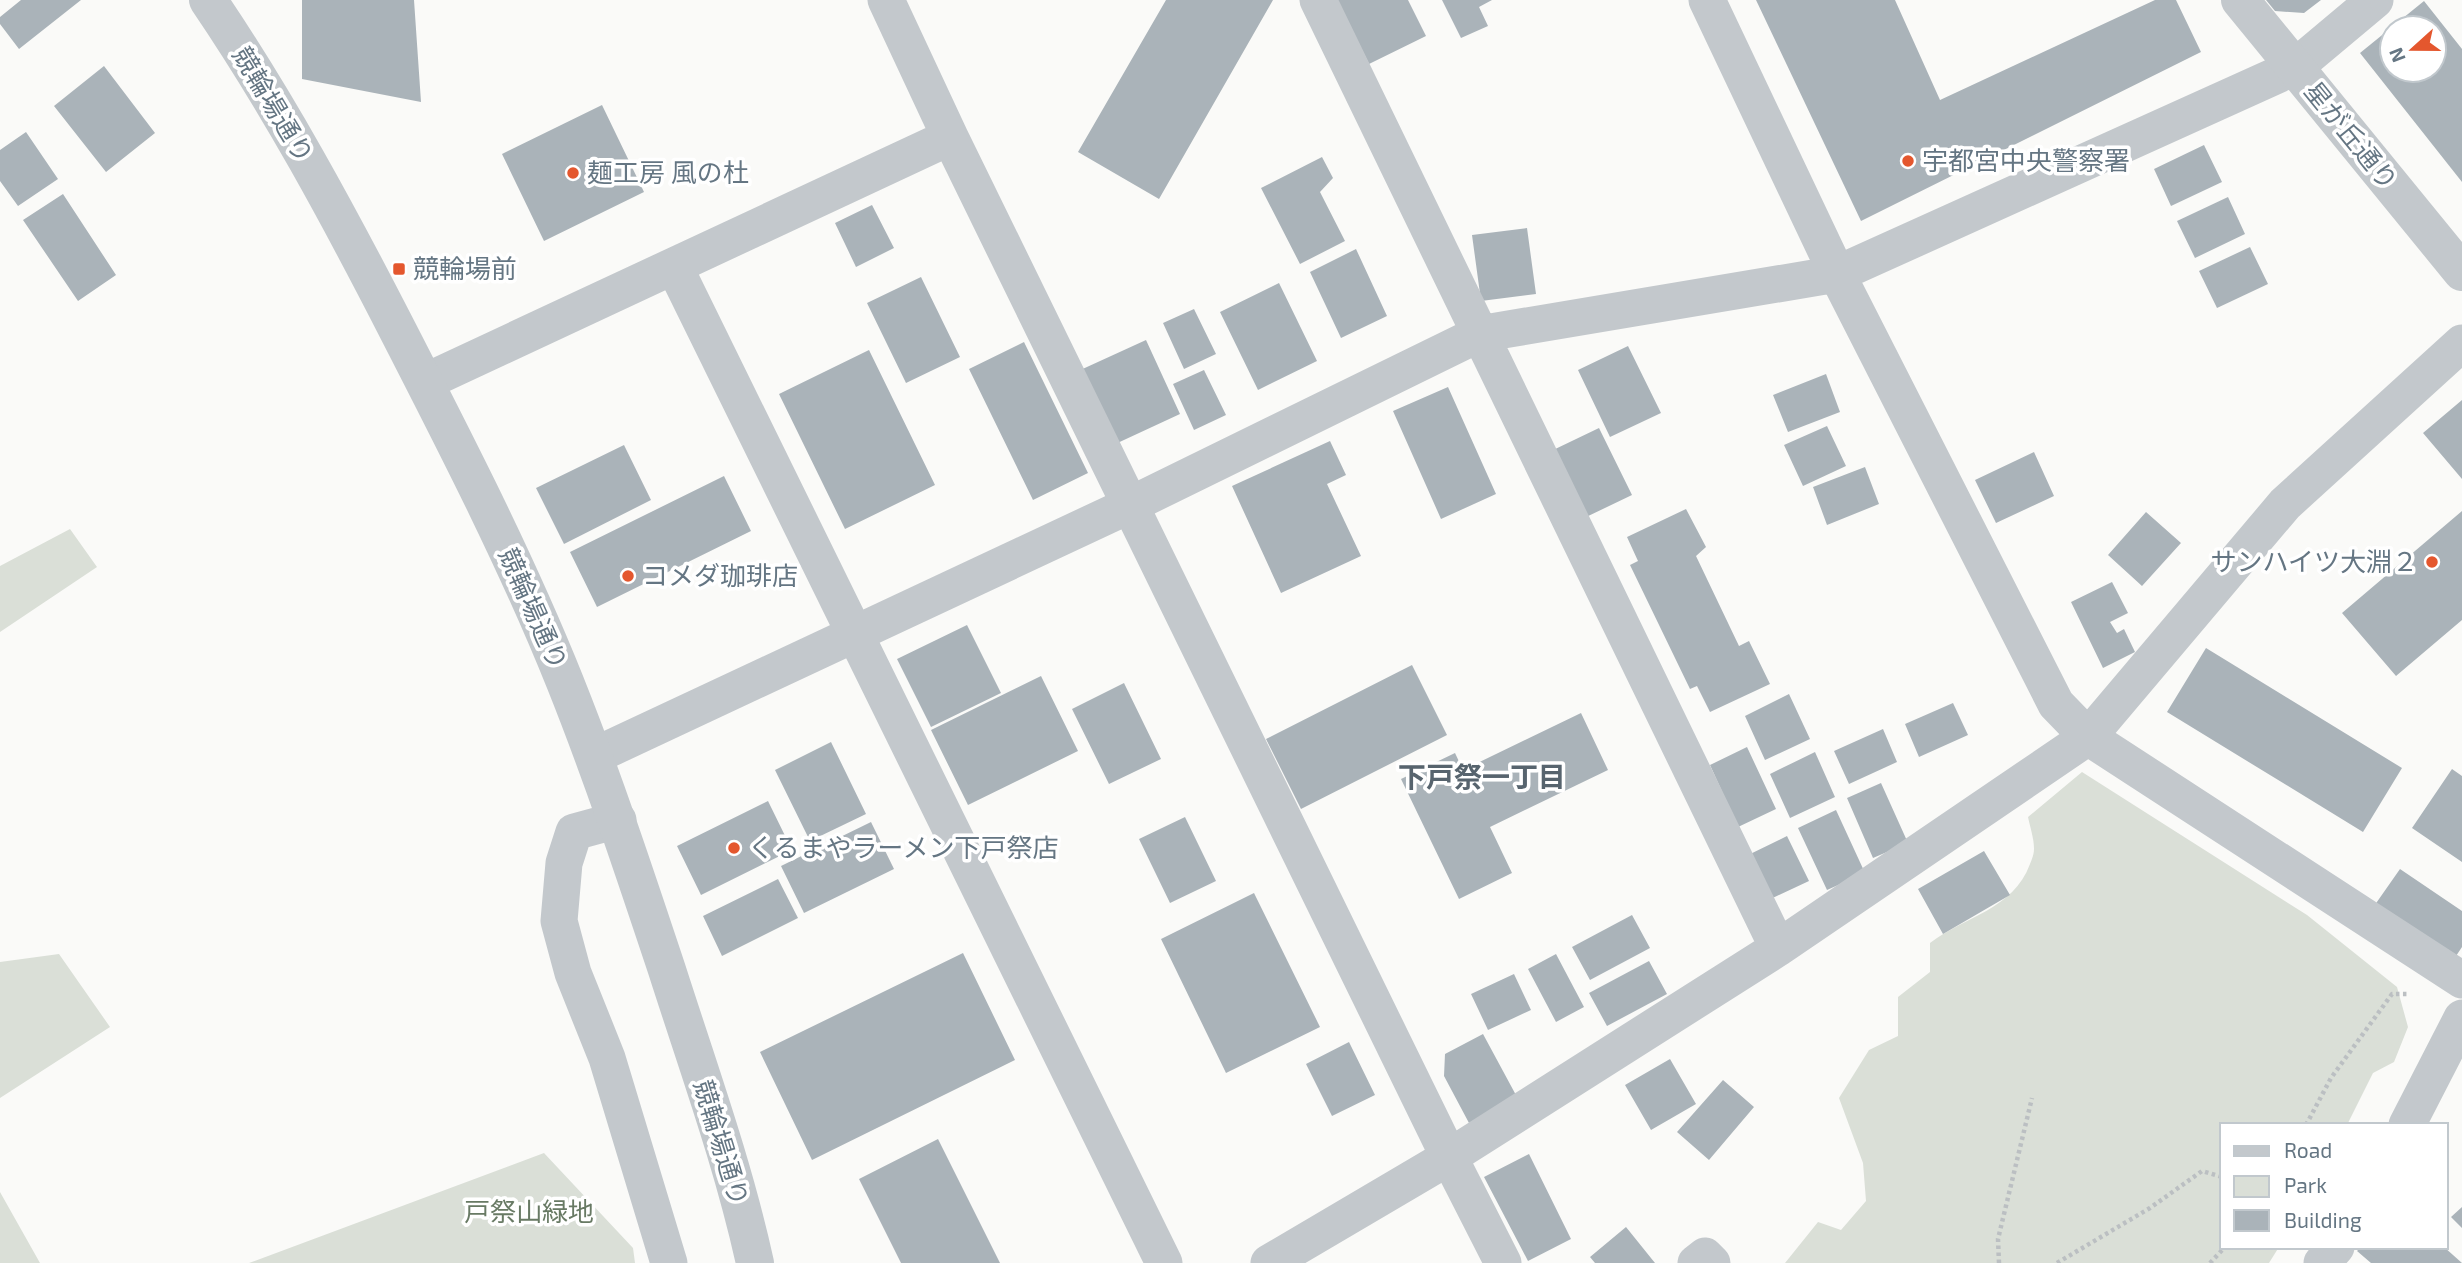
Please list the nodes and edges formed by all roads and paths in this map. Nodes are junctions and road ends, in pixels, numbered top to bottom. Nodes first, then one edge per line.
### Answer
1 (208, 0) edge
2 (886, 0) edge
3 (1318, 0) edge
4 (1707, 0) edge
5 (2240, 0) edge
6 (2375, 0) edge
7 (2295, 67) junction
8 (950, 137) junction
9 (674, 266) junction
10 (2462, 272) edge
11 (1838, 274) junction
12 (1479, 334) junction
13 (2462, 343) edge
14 (425, 382) junction
15 (1130, 505) junction
16 (853, 635) junction
17 (2088, 737) junction
18 (594, 756) junction
19 (618, 820) junction
20 (1778, 948) junction
21 (2462, 980) edge
22 (2413, 994) dead end
23 (2462, 1018) edge
24 (2032, 1098) dead end
25 (2307, 1123) edge
26 (2408, 1123) edge
27 (1449, 1157) junction
28 (2220, 1176) edge
29 (2223, 1249) edge
30 (2334, 1249) edge
31 (669, 1263) edge
32 (755, 1263) edge
33 (1164, 1263) edge
34 (1269, 1263) edge
35 (1503, 1263) edge
36 (1696, 1263) edge
37 (1712, 1263) edge
38 (1999, 1263) edge
39 (2057, 1263) edge
40 (2210, 1263) edge
41 (2322, 1263) edge

1 - 14 street, 競輪場通り
2 - 8 street
3 - 12 street
4 - 11 street
5 - 7 street, 星が丘通り
6 - 7 street
7 - 10 street, 星が丘通り
7 - 11 street
8 - 9 street
8 - 15 street
9 - 14 street
9 - 16 street
11 - 12 street
11 - 17 street
12 - 15 street
12 - 20 street
13 - 17 street
14 - 18 street, 競輪場通り
15 - 16 street
15 - 27 street
16 - 18 street
16 - 33 street
17 - 20 street
17 - 21 street
18 - 19 street, 競輪場通り
19 - 31 street
19 - 32 street, 競輪場通り
20 - 27 street
22 - 25 path
23 - 26 street
24 - 38 path
27 - 34 street
27 - 35 street
28 - 39 path
29 - 40 path
30 - 41 street
36 - 37 street

